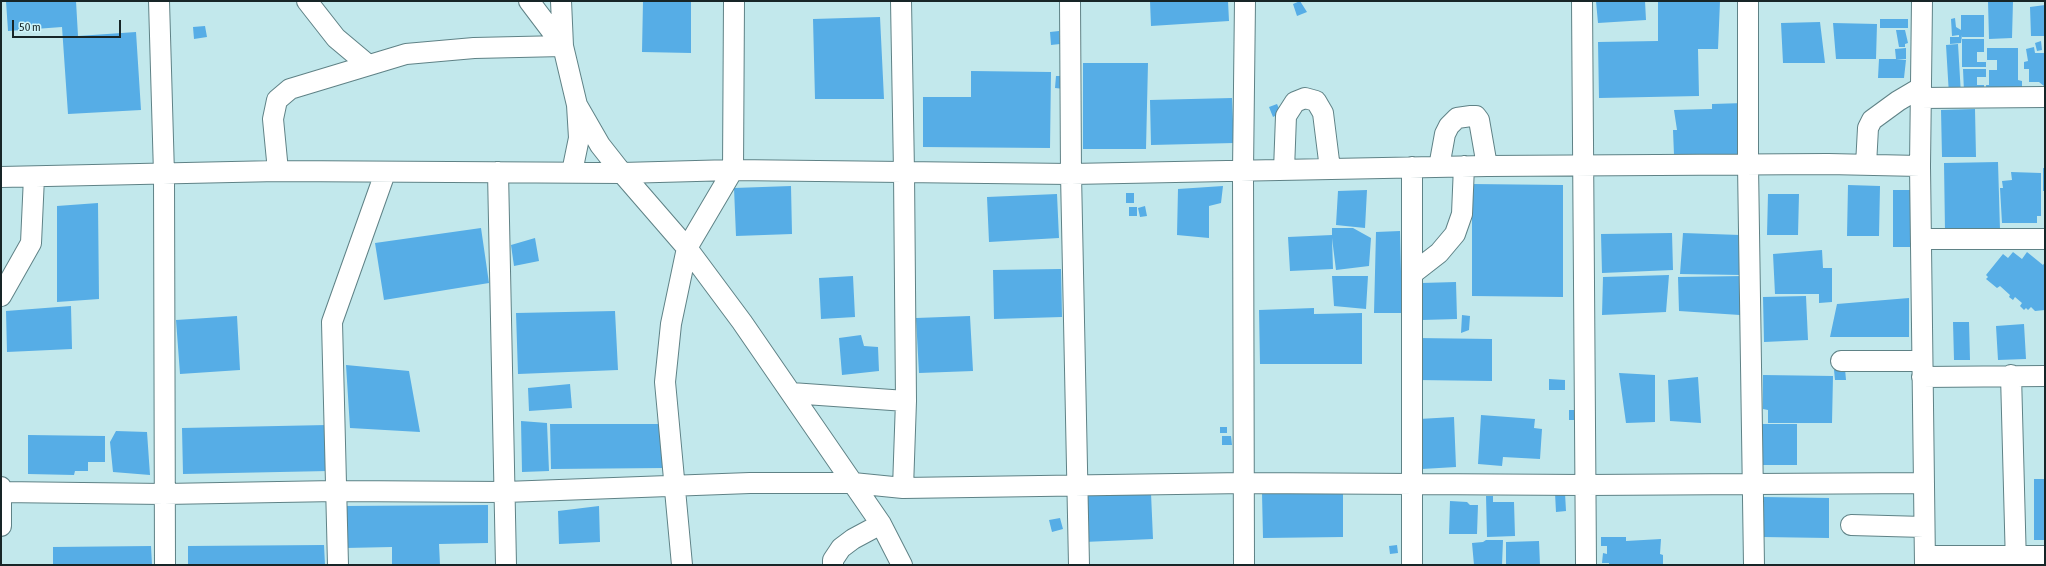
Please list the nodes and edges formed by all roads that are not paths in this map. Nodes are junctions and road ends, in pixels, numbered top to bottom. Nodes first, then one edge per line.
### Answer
1 (159, 1) edge
2 (306, 1) edge
3 (529, 1) edge
4 (561, 1) edge
5 (734, 1) edge
6 (901, 1) edge
7 (1070, 1) edge
8 (1245, 1) edge
9 (1582, 1) edge
10 (1748, 1) edge
11 (1922, 1) edge
12 (563, 46) junction
13 (367, 64) junction
14 (1920, 93) junction
15 (2045, 97) edge
16 (577, 105) junction
17 (1584, 165) junction
18 (1748, 165) junction
19 (1866, 165) junction
20 (1464, 166) junction
21 (1488, 166) junction
22 (1920, 166) junction
23 (1412, 167) junction
24 (1439, 167) junction
25 (1330, 169) junction
26 (733, 170) junction
27 (1284, 170) junction
28 (278, 171) junction
29 (1243, 171) junction
30 (498, 172) junction
31 (572, 172) junction
32 (904, 172) junction
33 (385, 173) junction
34 (622, 173) junction
35 (164, 174) junction
36 (1071, 174) junction
37 (1, 177) edge
38 (34, 177) junction
39 (1921, 239) junction
40 (2045, 239) edge
41 (688, 248) junction
42 (1412, 274) junction
43 (1, 296) edge
44 (1841, 361) dead end
45 (1922, 369) junction
46 (2011, 376) junction
47 (2045, 376) edge
48 (791, 393) junction
49 (906, 401) junction
50 (853, 483) junction
51 (1245, 483) junction
52 (1924, 483) junction
53 (1412, 484) junction
54 (1752, 484) junction
55 (1078, 485) junction
56 (1585, 485) junction
57 (674, 486) junction
58 (1, 487) edge
59 (903, 488) junction
60 (336, 490) junction
61 (1, 492) edge
62 (505, 492) junction
63 (164, 494) junction
64 (881, 524) junction
65 (1851, 525) dead end
66 (1, 526) edge
67 (1924, 527) junction
68 (2045, 556) edge
69 (1925, 560) edge
70 (2016, 561) edge
71 (165, 565) edge
72 (338, 565) edge
73 (506, 565) edge
74 (682, 565) edge
75 (832, 565) edge
76 (902, 565) edge
77 (1079, 565) edge
78 (1244, 565) edge
79 (1412, 565) edge
80 (1586, 565) edge
81 (1754, 565) edge

1 - 35 street
2 - 13 street
3 - 12 street
4 - 12 street
5 - 26 street
6 - 32 street
7 - 36 street
8 - 29 street
9 - 17 street
10 - 18 street
11 - 14 street
12 - 13 street
12 - 16 street
13 - 28 street
14 - 15 street
14 - 19 street
14 - 22 street
16 - 31 street
16 - 34 street
17 - 18 street
17 - 21 street
17 - 56 street
18 - 19 street
18 - 54 street
19 - 22 street
20 - 21 street
20 - 24 street
20 - 42 street
21 - 24 street
22 - 39 street
23 - 24 street
23 - 25 street
23 - 42 street
25 - 27 street
25 - 27 street
26 - 32 street
26 - 34 street
26 - 41 street
27 - 29 street
28 - 33 street
28 - 35 street
29 - 36 street
29 - 51 street
30 - 31 street
30 - 33 street
30 - 62 street
31 - 34 street
32 - 36 street
32 - 49 street
33 - 60 street
34 - 41 street
35 - 38 street
35 - 63 street
36 - 55 street
37 - 38 street
38 - 43 street
39 - 40 street
39 - 45 street
41 - 48 street
41 - 57 street
42 - 53 street
44 - 45 street
45 - 46 street
45 - 52 street
46 - 47 street
46 - 70 street
48 - 49 street
48 - 50 street
49 - 59 street
50 - 57 street
50 - 59 street
50 - 64 street
51 - 53 street
51 - 55 street
51 - 78 street
52 - 54 street
52 - 67 street
53 - 56 street
53 - 79 street
54 - 56 street
54 - 81 street
55 - 59 street
55 - 77 street
56 - 80 street
57 - 62 street
57 - 74 street
58 - 61 street
60 - 62 street
60 - 63 street
60 - 72 street
61 - 63 street
61 - 66 street
62 - 73 street
63 - 71 street
64 - 75 street
64 - 76 street
65 - 67 street
67 - 69 street
68 - 70 street
69 - 70 street

